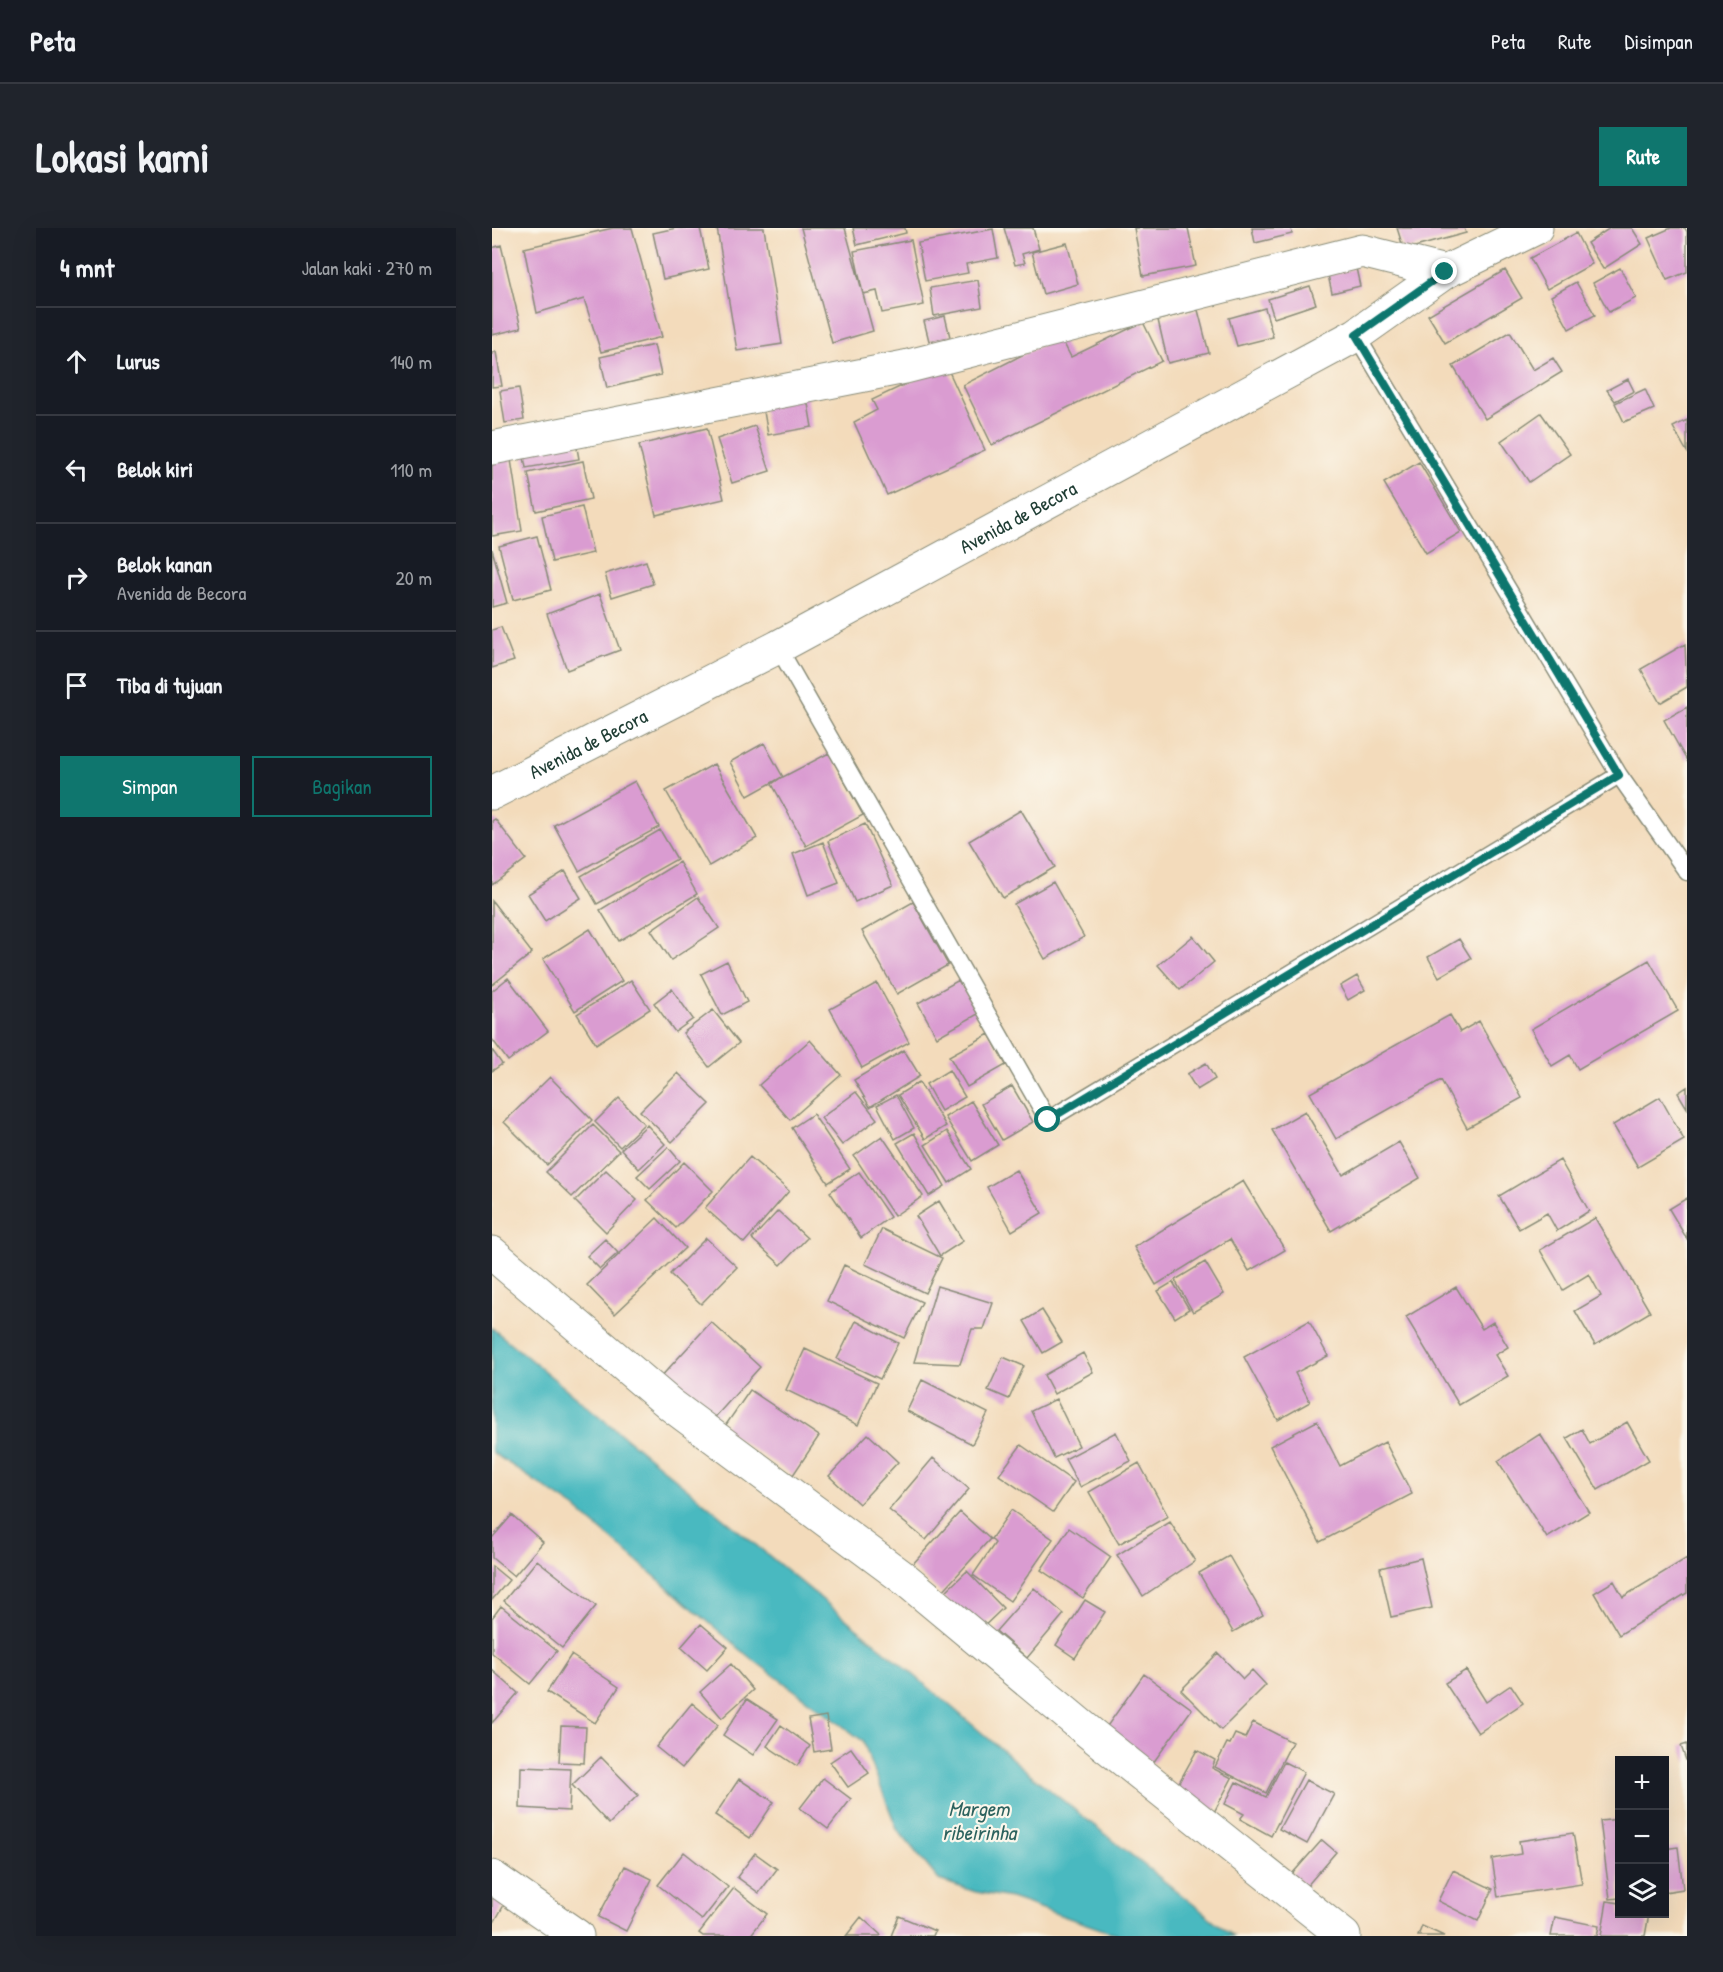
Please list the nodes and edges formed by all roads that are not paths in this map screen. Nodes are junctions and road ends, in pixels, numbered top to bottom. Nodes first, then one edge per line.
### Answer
1 (1536, 228) edge
2 (1445, 272) junction
3 (1356, 335) junction
4 (492, 448) edge
5 (778, 647) junction
6 (1619, 775) junction
7 (492, 794) edge
8 (1687, 872) edge
9 (492, 1253) edge
10 (492, 1877) edge
11 (577, 1936) edge
12 (1344, 1936) edge

1 - 2 street, Avenida de Becora
2 - 3 street, Avenida de Becora
2 - 4 street
3 - 5 street, Avenida de Becora
3 - 6 lane
5 - 6 lane
5 - 7 street, Avenida de Becora
6 - 8 lane
9 - 12 street
10 - 11 street

